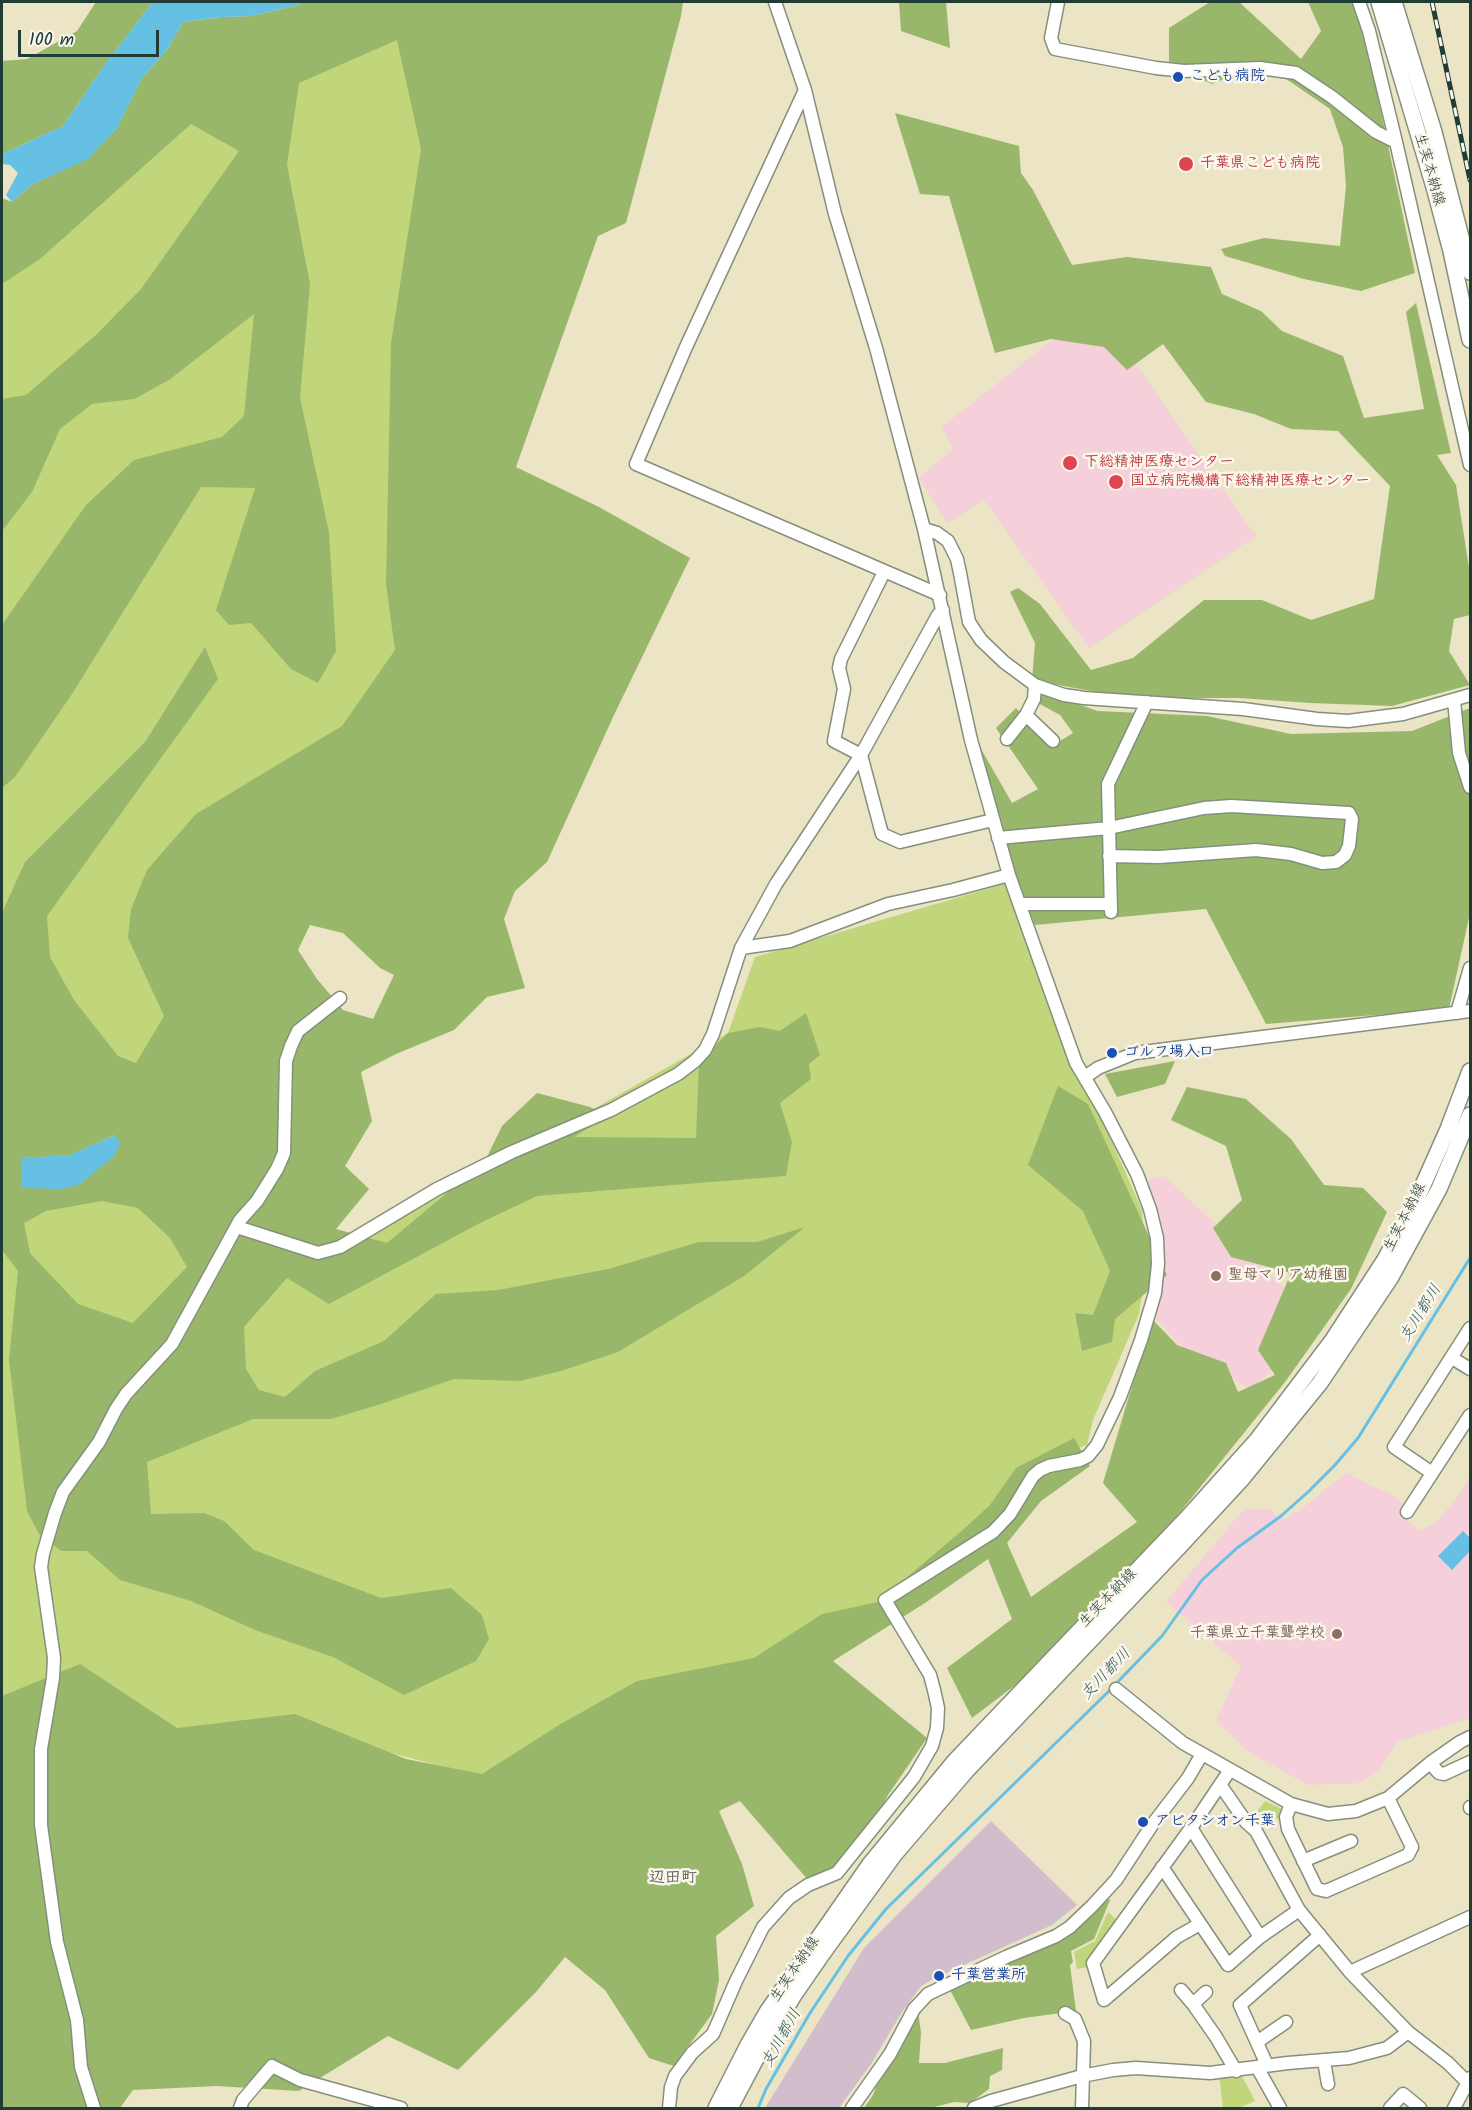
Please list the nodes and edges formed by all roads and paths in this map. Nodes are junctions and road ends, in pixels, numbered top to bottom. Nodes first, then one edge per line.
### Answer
1 (775, 2) edge
2 (1058, 2) edge
3 (1359, 2) edge
4 (1379, 2) edge
5 (1394, 2) edge
6 (805, 90) junction
7 (1396, 142) junction
8 (1470, 272) edge
9 (1470, 340) edge
10 (1470, 465) edge
11 (924, 530) junction
12 (884, 572) junction
13 (940, 595) junction
14 (943, 610) junction
15 (1035, 685) junction
16 (1470, 695) edge
17 (1454, 700) junction
18 (1147, 702) junction
19 (1026, 715) junction
20 (1007, 739) dead end
21 (1053, 741) dead end
22 (861, 755) junction
23 (1470, 787) edge
24 (993, 820) junction
25 (1109, 828) junction
26 (998, 838) junction
27 (1109, 856) junction
28 (1009, 875) junction
29 (1020, 904) junction
30 (741, 948) junction
31 (1470, 968) edge
32 (340, 998) dead end
33 (1470, 1011) edge
34 (1457, 1013) junction
35 (1470, 1071) edge
36 (1085, 1077) junction
37 (1470, 1115) edge
38 (237, 1227) junction
39 (1470, 1328) edge
40 (1452, 1358) junction
41 (1470, 1369) edge
42 (1470, 1414) edge
43 (1432, 1473) junction
44 (1407, 1512) dead end
45 (1116, 1689) dead end
46 (1470, 1737) edge
47 (1202, 1754) junction
48 (1430, 1763) junction
49 (1470, 1764) edge
50 (1230, 1770) junction
51 (1221, 1786) junction
52 (1388, 1798) junction
53 (1291, 1804) junction
54 (1191, 1828) junction
55 (1351, 1841) dead end
56 (1303, 1862) junction
57 (1162, 1867) junction
58 (1299, 1910) junction
59 (1470, 1917) edge
60 (1200, 1924) junction
61 (1320, 1935) junction
62 (1260, 1936) junction
63 (1350, 1972) junction
64 (1181, 1990) dead end
65 (1206, 1992) dead end
66 (1193, 2004) junction
67 (1065, 2013) dead end
68 (1286, 2022) dead end
69 (1408, 2032) junction
70 (1257, 2042) junction
71 (1324, 2061) junction
72 (1262, 2066) junction
73 (1236, 2071) junction
74 (1082, 2076) junction
75 (1469, 2082) edge
76 (1328, 2084) dead end
77 (94, 2109) edge
78 (240, 2109) edge
79 (401, 2109) edge
80 (669, 2109) edge
81 (716, 2109) edge
82 (730, 2109) edge
83 (852, 2109) edge
84 (974, 2109) edge
85 (1082, 2109) edge
86 (1280, 2109) edge
87 (1390, 2109) edge
88 (1420, 2109) edge
89 (1454, 2109) edge

1 - 6 street
2 - 7 street
3 - 7 street
4 - 9 main road, 生実本納線
5 - 8 main road, 生実本納線
6 - 11 street
6 - 12 street
7 - 10 street
11 - 13 street
11 - 15 street
12 - 13 street
12 - 22 street
13 - 14 street
14 - 22 street
14 - 24 street
15 - 18 street
15 - 19 street
16 - 17 street
17 - 18 street
17 - 23 street
18 - 25 street
19 - 20 street
19 - 21 street
22 - 24 street
22 - 30 street
24 - 26 street
25 - 26 street
25 - 27 street
25 - 27 street
26 - 28 street
27 - 29 street
28 - 29 street
28 - 30 street
29 - 36 street
30 - 38 street
31 - 34 street
32 - 38 street
33 - 34 street
34 - 36 street
35 - 81 main road, 生実本納線
36 - 80 street
37 - 82 main road, 生実本納線
38 - 77 street
39 - 40 street
40 - 41 street
40 - 43 street
42 - 43 street
43 - 44 street
45 - 47 street
46 - 48 street
47 - 50 street
47 - 83 street
48 - 49 street
48 - 52 street
50 - 51 street
50 - 53 street
51 - 54 street
51 - 58 street
52 - 53 street
52 - 56 street
53 - 56 street
54 - 57 street
54 - 62 street
55 - 56 street
57 - 60 street
57 - 60 street
58 - 61 street
58 - 62 street
59 - 63 street
60 - 62 street
61 - 63 street
61 - 70 street
63 - 69 street
64 - 66 street
65 - 66 street
66 - 73 street
67 - 74 street
68 - 70 street
69 - 71 street
69 - 75 street
70 - 72 street
71 - 72 street
71 - 76 street
72 - 73 street
72 - 86 street
73 - 74 street
74 - 84 street
74 - 85 street
75 - 89 street
78 - 79 street
87 - 88 street

